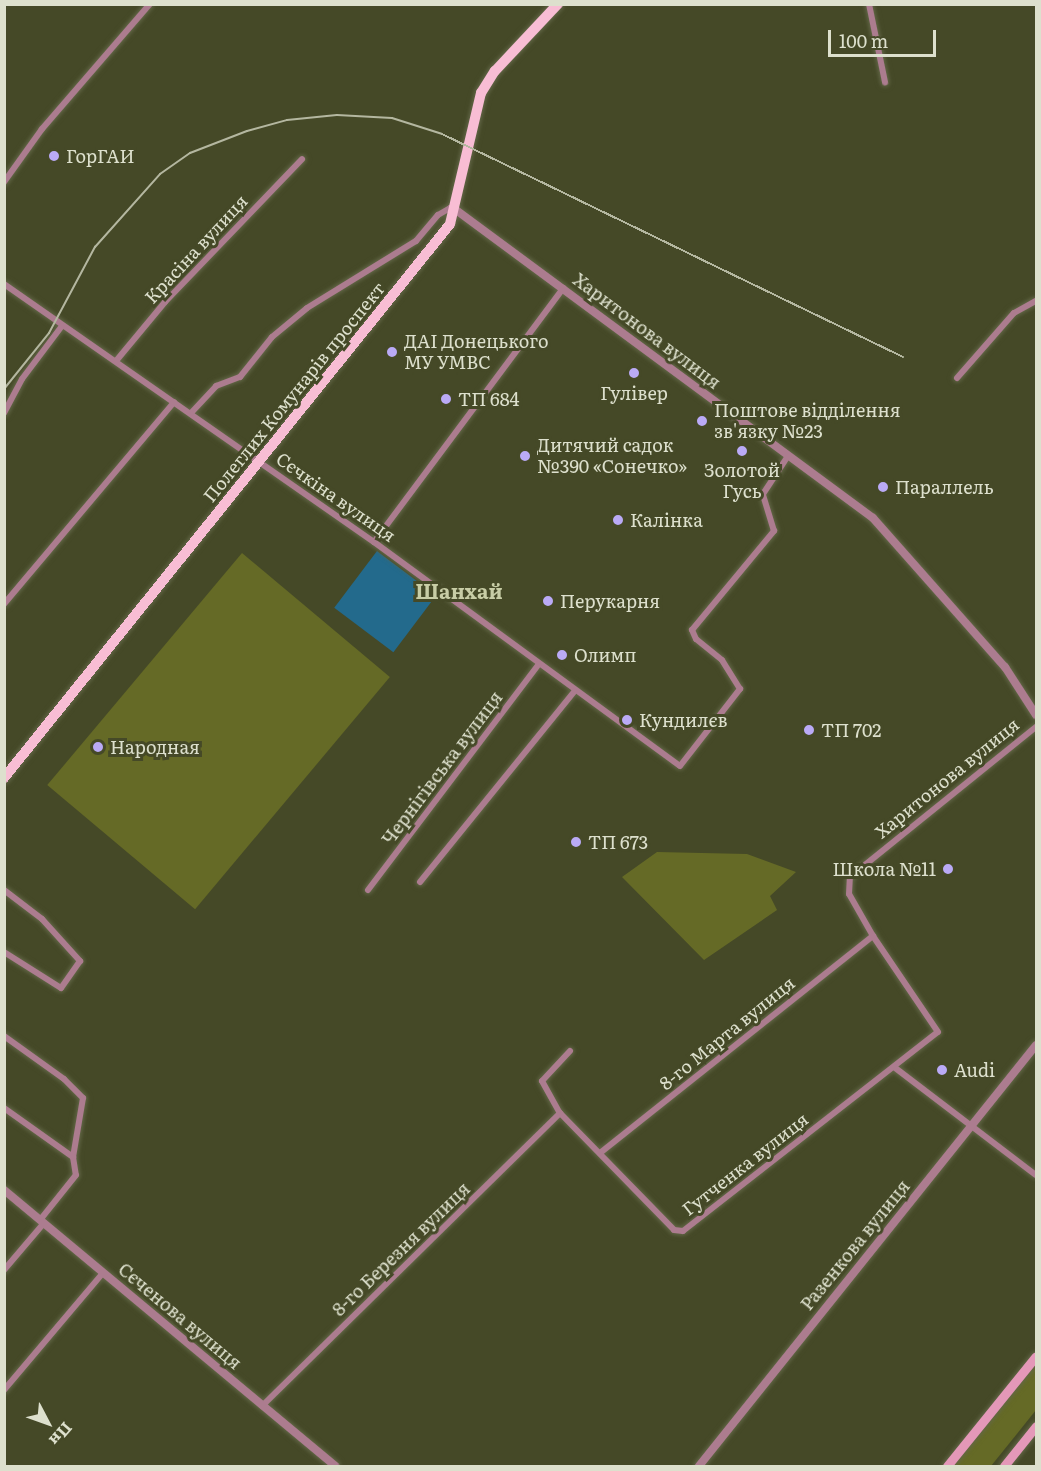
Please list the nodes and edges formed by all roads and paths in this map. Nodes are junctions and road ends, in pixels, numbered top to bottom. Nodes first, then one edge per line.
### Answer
1 (150, 4) edge
2 (558, 4) edge
3 (869, 4) edge
4 (885, 82) dead end
5 (302, 159) dead end
6 (4, 182) edge
7 (456, 210) junction
8 (4, 284) edge
9 (563, 288) junction
10 (1036, 300) edge
11 (62, 326) junction
12 (116, 361) junction
13 (957, 378) dead end
14 (174, 402) junction
15 (4, 413) edge
16 (191, 413) junction
17 (788, 456) junction
18 (260, 462) junction
19 (374, 542) junction
20 (4, 604) edge
21 (539, 664) junction
22 (574, 692) junction
23 (1036, 715) edge
24 (1036, 727) edge
25 (4, 778) edge
26 (420, 882) dead end
27 (4, 890) edge
28 (368, 890) dead end
29 (873, 936) junction
30 (4, 952) edge
31 (4, 1036) edge
32 (1036, 1045) edge
33 (570, 1052) dead end
34 (894, 1066) junction
35 (4, 1108) edge
36 (560, 1113) junction
37 (973, 1125) junction
38 (600, 1153) junction
39 (73, 1157) junction
40 (1036, 1175) edge
41 (4, 1190) edge
42 (42, 1222) junction
43 (4, 1270) edge
44 (103, 1273) junction
45 (1036, 1356) edge
46 (4, 1390) edge
47 (262, 1406) junction
48 (1036, 1426) edge
49 (335, 1467) edge
50 (699, 1467) edge
51 (947, 1467) edge
52 (1005, 1467) edge

1 - 6 street
2 - 7 main road, Полеглих Комунарів проспект
3 - 4 street
5 - 12 street, Красіна вулиця
7 - 9 street, Харитонова вулиця
7 - 16 street
7 - 18 main road, Полеглих Комунарів проспект
8 - 11 street, Сєчкіна вулиця
9 - 17 street, Харитонова вулиця
9 - 19 street
10 - 13 street
11 - 12 street, Сєчкіна вулиця
11 - 15 street
12 - 14 street, Сєчкіна вулиця
14 - 16 street, Сєчкіна вулиця
14 - 20 street
16 - 18 street, Сєчкіна вулиця
17 - 22 street, Сєчкіна вулиця
17 - 23 street, Харитонова вулиця
18 - 19 street, Сєчкіна вулиця
18 - 25 main road, Полеглих Комунарів проспект
19 - 21 street, Сєчкіна вулиця
21 - 22 street, Сєчкіна вулиця
21 - 28 street, Чернігівська вулиця
22 - 26 street
24 - 29 street, Харитонова вулиця
27 - 30 street
29 - 34 street, Гутченка вулиця
29 - 38 street, 8-го Марта вулиця
31 - 39 street
32 - 37 street, Разенкова вулиця
33 - 36 street, Гутченка вулиця
34 - 37 street
34 - 38 street, Гутченка вулиця
35 - 39 street
36 - 38 street, Гутченка вулиця
36 - 47 street, 8-го Березня вулиця
37 - 40 street
37 - 50 street, Разенкова вулиця
39 - 42 street
41 - 42 street, Сєченова вулиця
42 - 43 street
42 - 44 street, Сєченова вулиця
44 - 46 street
44 - 47 street, Сєченова вулиця
45 - 51 main road
47 - 49 street, Сєченова вулиця
48 - 52 main road

